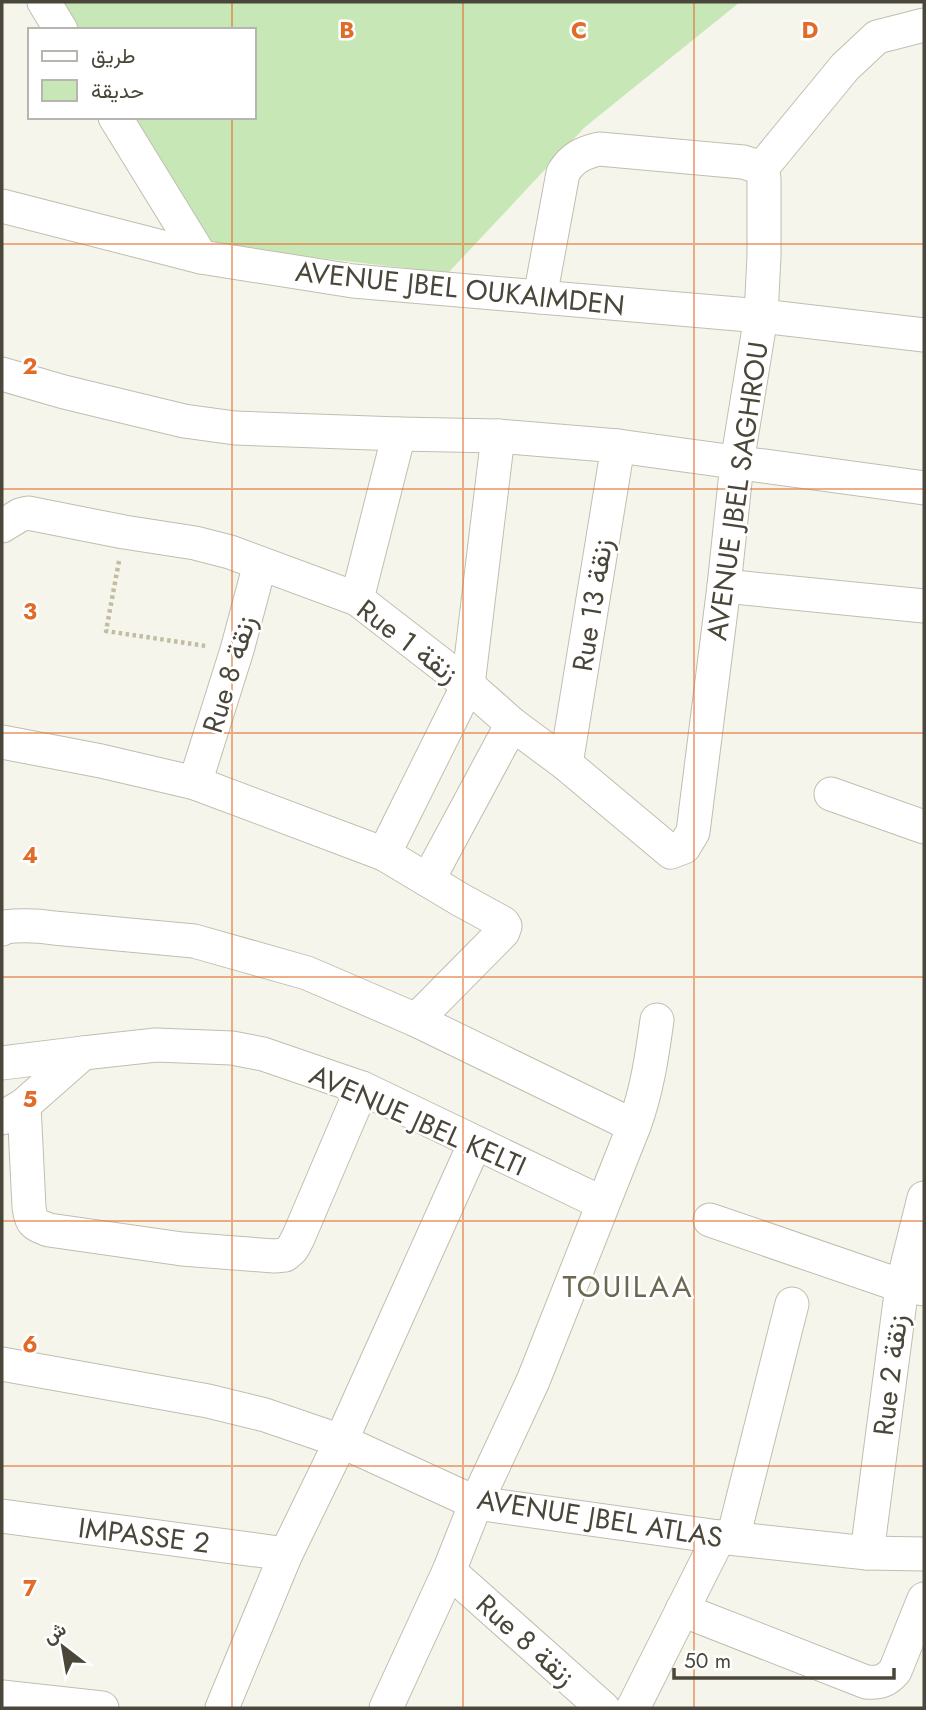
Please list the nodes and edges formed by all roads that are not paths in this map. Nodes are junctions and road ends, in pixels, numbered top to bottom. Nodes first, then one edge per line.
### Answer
1 (44, 2) edge
2 (924, 25) edge
3 (60, 28) edge
4 (116, 119) edge
5 (761, 169) junction
6 (2, 206) edge
7 (201, 257) junction
8 (540, 297) junction
9 (761, 316) junction
10 (924, 335) edge
11 (2, 374) edge
12 (399, 434) junction
13 (498, 436) junction
14 (618, 446) junction
15 (737, 463) junction
16 (924, 488) edge
17 (2, 526) edge
18 (260, 564) junction
19 (724, 586) junction
20 (357, 599) junction
21 (924, 606) edge
22 (468, 685) junction
23 (512, 724) junction
24 (2, 742) edge
25 (566, 764) junction
26 (195, 783) junction
27 (831, 794) dead end
28 (924, 827) edge
29 (684, 847) joint
30 (384, 853) junction
31 (428, 880) junction
32 (2, 929) edge
33 (416, 1020) junction
34 (657, 1020) dead end
35 (83, 1053) junction
36 (2, 1063) edge
37 (362, 1088) junction
38 (13, 1111) edge
39 (634, 1126) junction
40 (475, 1143) junction
41 (924, 1198) edge
42 (602, 1203) junction
43 (710, 1220) dead end
44 (913, 1287) edge
45 (792, 1304) dead end
46 (2, 1364) edge
47 (341, 1441) junction
48 (476, 1503) junction
49 (2, 1516) edge
50 (726, 1537) junction
51 (867, 1553) junction
52 (286, 1554) junction
53 (924, 1554) edge
54 (449, 1571) junction
55 (924, 1599) edge
56 (682, 1610) junction
57 (915, 1650) edge
58 (2, 1698) edge
59 (102, 1708) edge
60 (222, 1708) edge
61 (386, 1708) edge
62 (603, 1708) edge
63 (633, 1708) edge

1 - 3 street
2 - 5 street
4 - 7 street
5 - 8 street
5 - 9 street, AVENUE JBEL SAGHROU
6 - 7 street, AVENUE JBEL OUKAIMDEN
7 - 8 street, AVENUE JBEL OUKAIMDEN
8 - 9 street, AVENUE JBEL OUKAIMDEN
9 - 10 street, AVENUE JBEL OUKAIMDEN
9 - 15 street, AVENUE JBEL SAGHROU
11 - 12 street
12 - 13 street
12 - 20 street
13 - 14 street
13 - 22 street
14 - 15 street
14 - 25 street, Rue 13 زنقة
15 - 16 street
15 - 19 street, AVENUE JBEL SAGHROU
17 - 18 street, Rue 1 زنقة
18 - 20 street, Rue 1 زنقة
18 - 26 street, Rue 8 زنقة
19 - 21 street
19 - 29 street, AVENUE JBEL SAGHROU
20 - 22 street, Rue 1 زنقة
22 - 23 street, Rue 1 زنقة
22 - 30 street
23 - 25 street, Rue 1 زنقة
23 - 31 street
24 - 26 street
25 - 29 street, Rue 1 زنقة
26 - 30 street
27 - 28 street
30 - 31 street
31 - 33 street
32 - 33 street
33 - 39 street
34 - 39 street
35 - 36 street, AVENUE JBEL KELTI
35 - 37 street, AVENUE JBEL KELTI
35 - 38 street
37 - 38 street
37 - 40 street, AVENUE JBEL KELTI
39 - 42 street
40 - 42 street, AVENUE JBEL KELTI
40 - 47 street
41 - 44 street, Rue 2 زنقة
42 - 48 street
43 - 44 street
44 - 51 street, Rue 2 زنقة
45 - 50 street
46 - 47 street, AVENUE JBEL ATLAS
47 - 48 street, AVENUE JBEL ATLAS
47 - 52 street
48 - 50 street, AVENUE JBEL ATLAS
48 - 54 street
49 - 52 street, IMPASSE 2
50 - 51 street, AVENUE JBEL ATLAS
50 - 56 street
51 - 53 street, AVENUE JBEL ATLAS
52 - 60 street
54 - 61 street
54 - 62 street, Rue 8 زنقة
55 - 57 street
56 - 57 street
56 - 63 street
58 - 59 street

